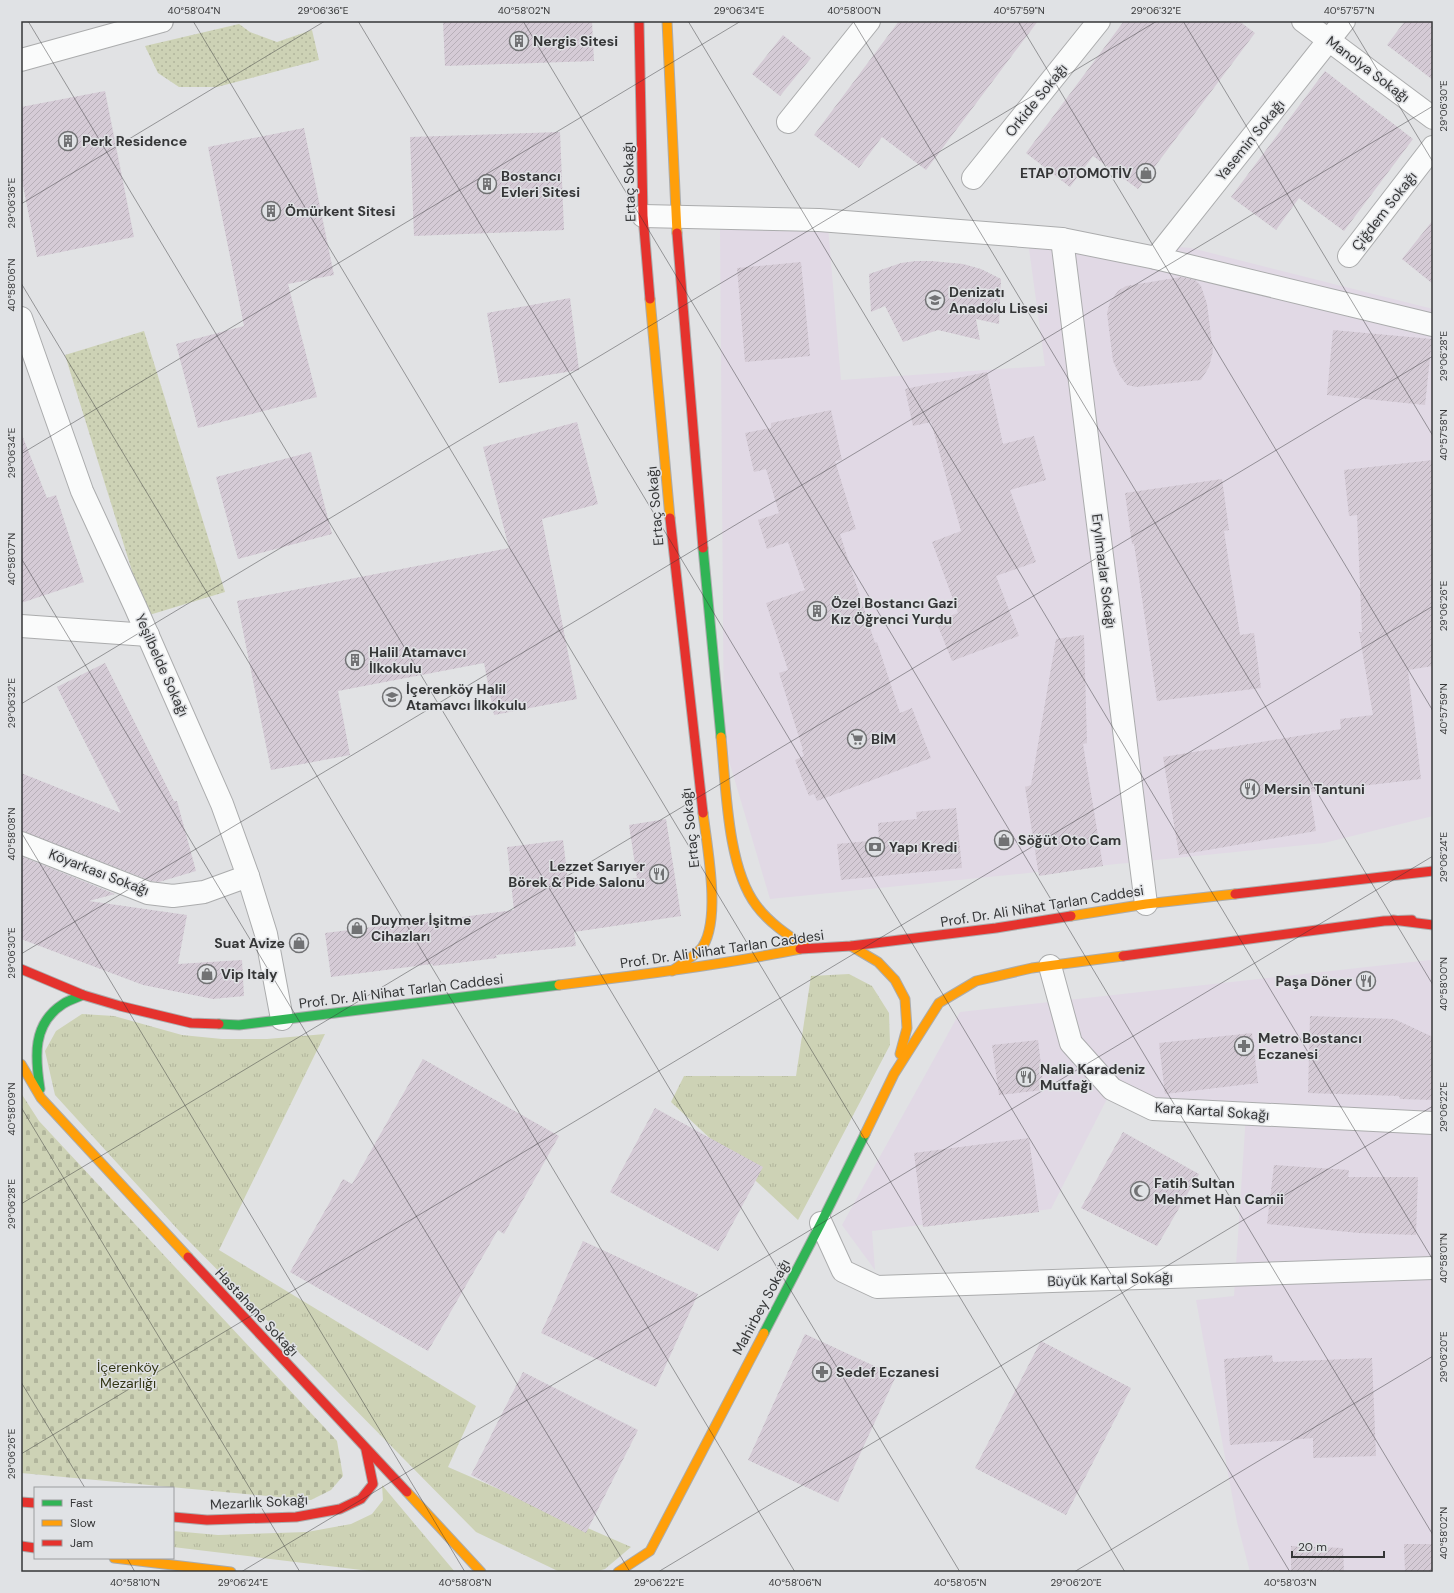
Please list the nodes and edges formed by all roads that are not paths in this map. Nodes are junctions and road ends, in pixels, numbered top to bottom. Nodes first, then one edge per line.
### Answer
1 (162, 21) edge
2 (639, 21) edge
3 (667, 21) edge
4 (869, 21) edge
5 (1099, 21) edge
6 (1303, 21) edge
7 (1344, 21) edge
8 (1329, 40) junction
9 (22, 54) edge
10 (1433, 118) edge
11 (788, 122) dead end
12 (1433, 147) edge
13 (973, 178) dead end
14 (643, 216) junction
15 (676, 217) junction
16 (1062, 239) junction
17 (1349, 256) dead end
18 (1156, 258) junction
19 (21, 318) edge
20 (1433, 325) edge
21 (21, 626) edge
22 (148, 635) junction
23 (21, 843) edge
24 (1433, 871) edge
25 (248, 876) junction
26 (1146, 904) junction
27 (1433, 919) edge
28 (1393, 920) junction
29 (1433, 925) edge
30 (851, 946) junction
31 (807, 948) junction
32 (1050, 966) junction
33 (21, 969) edge
34 (672, 971) junction
35 (83, 995) junction
36 (282, 1019) junction
37 (21, 1064) edge
38 (894, 1074) junction
39 (41, 1098) junction
40 (1433, 1123) edge
41 (821, 1223) junction
42 (1433, 1268) edge
43 (366, 1450) junction
44 (21, 1502) edge
45 (34, 1503) edge
46 (174, 1516) edge
47 (21, 1546) edge
48 (34, 1548) edge
49 (650, 1551) junction
50 (122, 1559) edge
51 (644, 1565) dead end
52 (231, 1572) edge
53 (481, 1572) edge
54 (618, 1572) edge

1 - 9 street
2 - 14 main road, Ertaç Sokağı
3 - 15 main road
4 - 11 street
5 - 13 street, Orkide Sokağı
6 - 8 street, Manolya Sokağı
7 - 8 street, Yasemin Sokağı
8 - 10 street, Manolya Sokağı
8 - 18 street, Yasemin Sokağı
12 - 17 street, Çiğdem Sokağı
14 - 15 street
14 - 34 main road, Ertaç Sokağı
15 - 16 street
15 - 31 main road
16 - 18 street
16 - 26 street, Eryılmazlar Sokağı
18 - 20 street
19 - 22 street, Yeşilbelde Sokağı
21 - 22 street
22 - 25 street, Yeşilbelde Sokağı
23 - 25 street, Köyarkası Sokağı
24 - 26 main road, Prof. Dr. Ali Nihat Tarlan Caddesi
25 - 36 street, Yeşilbelde Sokağı
26 - 30 main road, Prof. Dr. Ali Nihat Tarlan Caddesi
27 - 28 main road
28 - 29 main road
28 - 32 main road
30 - 31 main road, Prof. Dr. Ali Nihat Tarlan Caddesi
30 - 38 main road
31 - 34 main road, Prof. Dr. Ali Nihat Tarlan Caddesi
32 - 38 main road
32 - 40 street, Kara Kartal Sokağı
33 - 35 main road, Prof. Dr. Ali Nihat Tarlan Caddesi
34 - 36 main road, Prof. Dr. Ali Nihat Tarlan Caddesi
35 - 36 main road, Prof. Dr. Ali Nihat Tarlan Caddesi
35 - 39 main road
37 - 39 main road, Hastahane Sokağı
38 - 41 main road, Mahirbey Sokağı
39 - 43 main road, Hastahane Sokağı
41 - 42 street, Büyük Kartal Sokağı
41 - 49 main road, Mahirbey Sokağı
43 - 46 main road, Mezarlık Sokağı
43 - 53 main road, Hastahane Sokağı
44 - 45 main road
47 - 48 main road
49 - 51 main road, Mahirbey Sokağı
49 - 54 main road, Mahirbey Sokağı
50 - 52 main road

